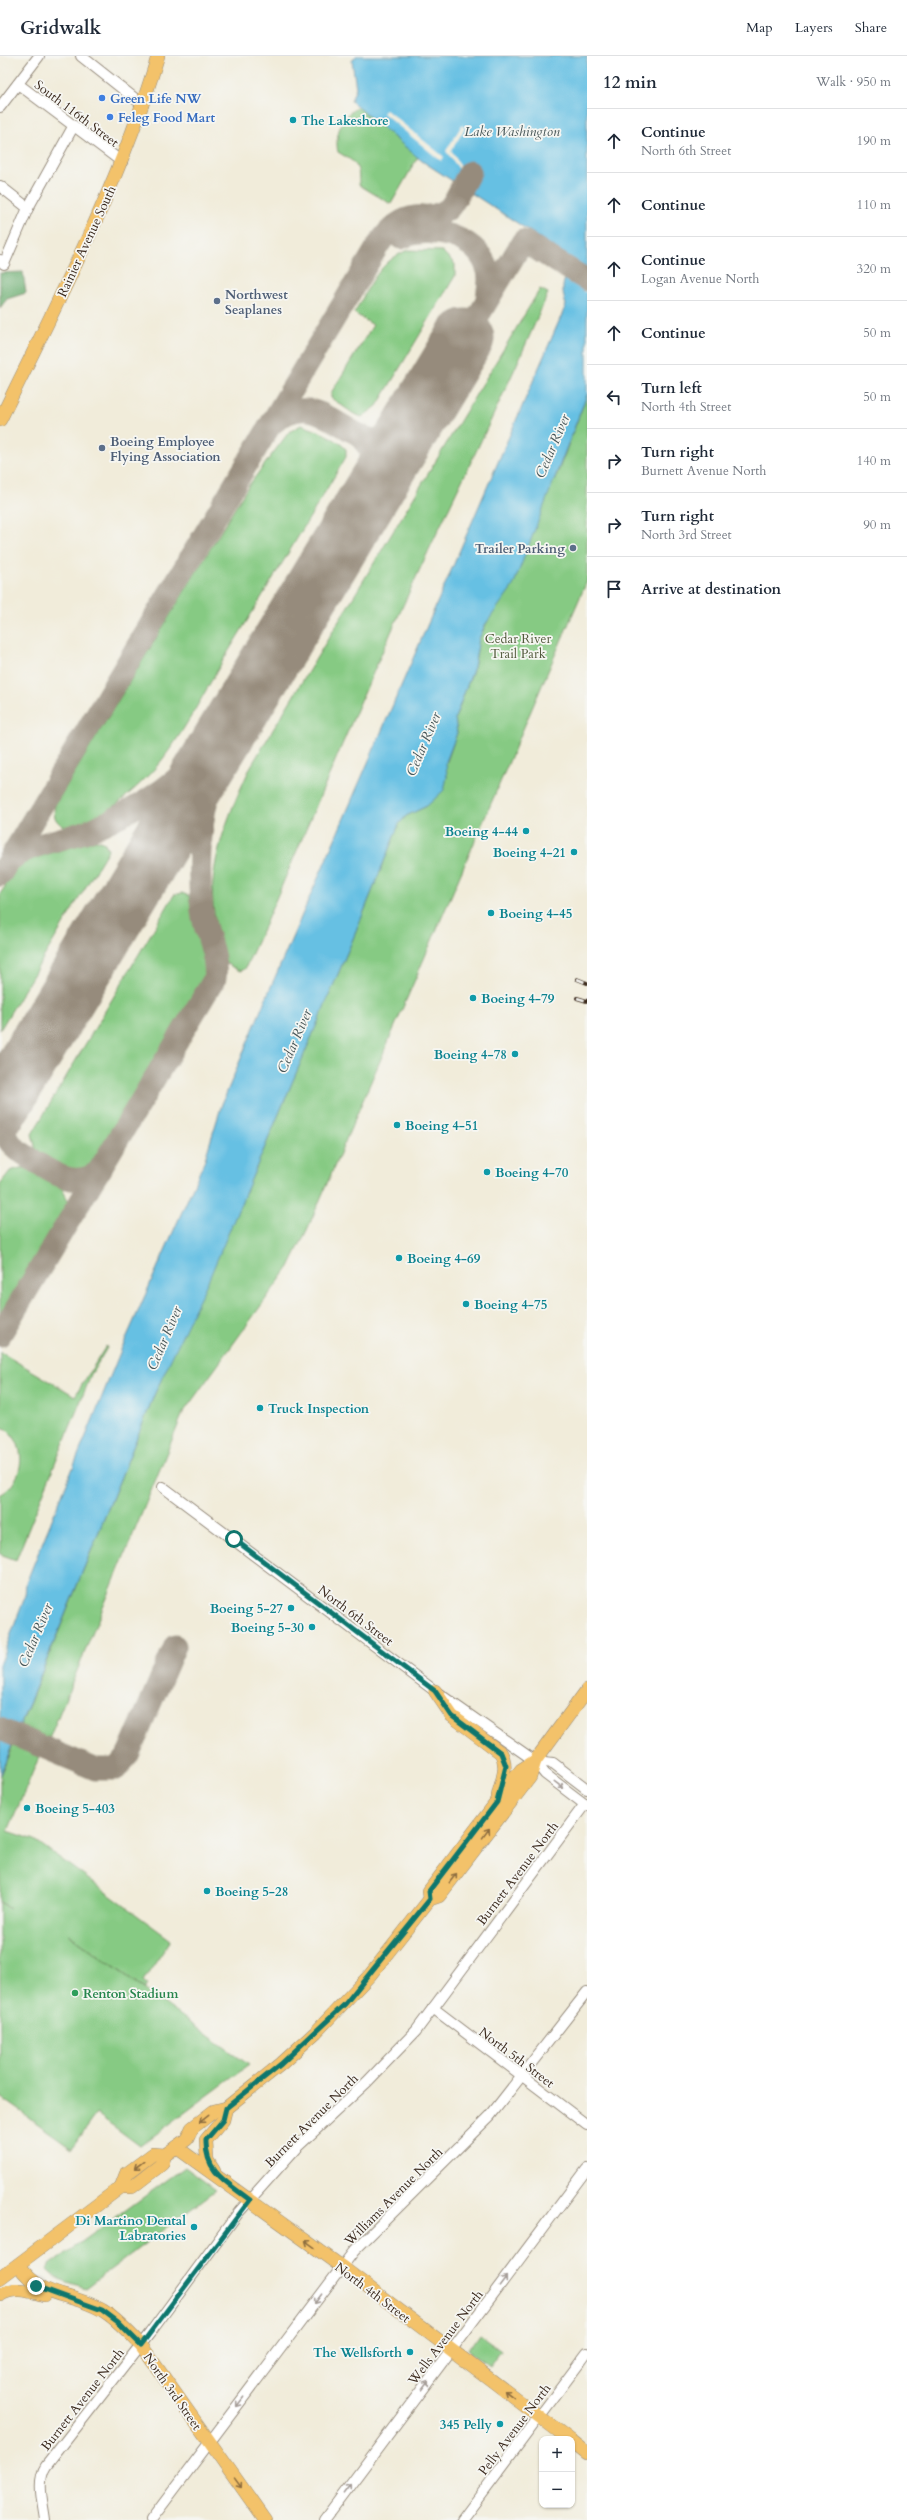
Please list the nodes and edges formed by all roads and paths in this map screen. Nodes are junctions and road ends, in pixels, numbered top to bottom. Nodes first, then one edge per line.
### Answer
1 (39, 56) edge
2 (81, 56) edge
3 (158, 56) edge
4 (18, 84) junction
5 (143, 105) junction
6 (0, 107) edge
7 (73, 126) junction
8 (122, 162) junction
9 (0, 186) edge
10 (28, 208) junction
11 (2, 262) edge
12 (0, 420) edge
13 (163, 1487) dead end
14 (587, 1690) edge
15 (435, 1691) junction
16 (535, 1761) junction
17 (587, 1789) edge
18 (497, 1802) junction
19 (586, 1805) edge
20 (430, 1899) junction
21 (587, 1992) edge
22 (433, 2008) junction
23 (522, 2077) junction
24 (225, 2114) junction
25 (587, 2125) edge
26 (176, 2147) junction
27 (587, 2169) edge
28 (216, 2174) junction
29 (250, 2200) junction
30 (18, 2265) junction
31 (342, 2267) junction
32 (0, 2278) edge
33 (0, 2295) edge
34 (78, 2302) junction
35 (141, 2345) junction
36 (451, 2350) junction
37 (587, 2353) edge
38 (540, 2417) junction
39 (565, 2436) edge
40 (209, 2443) junction
41 (575, 2443) edge
42 (587, 2453) edge
43 (44, 2520) edge
44 (151, 2520) edge
45 (265, 2520) edge
46 (324, 2520) edge
47 (462, 2520) edge

1 - 4 street
2 - 5 street
3 - 5 main road, Rainier Avenue South
4 - 6 street
4 - 7 street, South 116th Street
5 - 8 main road, Rainier Avenue South
7 - 8 street, South 116th Street
7 - 10 street
8 - 12 main road, Rainier Avenue South
9 - 10 street
10 - 11 street
13 - 15 street, North 6th Street
14 - 16 main road
15 - 16 street, North 6th Street
15 - 18 main road
16 - 17 street, North 6th Street
16 - 18 main road
16 -> 19 street, North 6th Street
20 -> 16 main road
18 - 20 main road
19 - 22 street, Burnett Avenue North
20 - 24 main road
21 - 23 street, Williams Avenue North
22 - 23 street, North 5th Street
22 - 29 street, Burnett Avenue North
23 - 25 street, North 5th Street
23 - 31 street, Williams Avenue North
24 - 26 main road
24 - 28 main road
26 - 28 main road, North 4th Street
26 - 30 main road
36 -> 27 street, Wells Avenue North
28 - 29 main road, North 4th Street
31 -> 29 main road, North 4th Street
29 - 35 street, Burnett Avenue North
30 - 32 main road
30 - 34 main road, North 3rd Street
31 - 36 main road, North 4th Street
31 -> 40 street, Williams Avenue North
33 - 34 main road
34 - 35 main road, North 3rd Street
35 - 40 main road, North 3rd Street
35 - 43 street, Burnett Avenue North
38 -> 36 main road, North 4th Street
46 -> 36 street, Wells Avenue North
37 - 38 street, Pelly Avenue North
38 - 39 main road, North 4th Street
38 - 47 street, Pelly Avenue North
40 - 44 street, Williams Avenue North
40 -> 45 main road, North 3rd Street
41 - 42 main road

